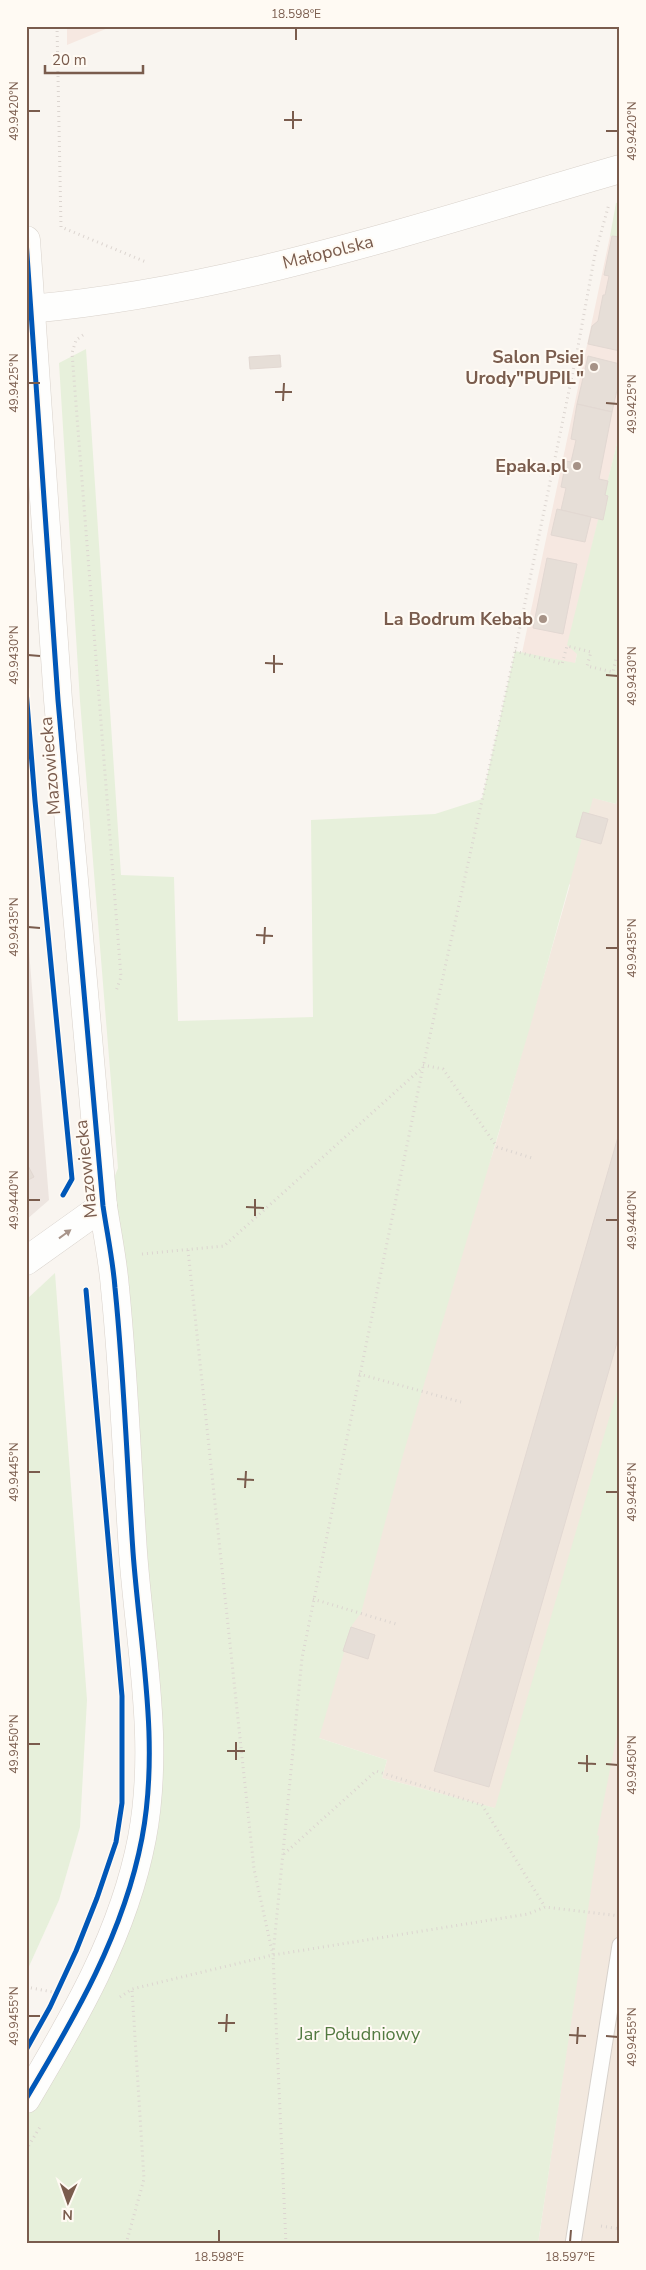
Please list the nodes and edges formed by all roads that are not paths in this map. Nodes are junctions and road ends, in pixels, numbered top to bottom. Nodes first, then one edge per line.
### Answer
1 (620, 169) edge
2 (26, 240) edge
3 (30, 309) junction
4 (103, 1206) junction
5 (26, 1261) edge
6 (620, 1945) edge
7 (26, 2099) edge
8 (572, 2244) edge

1 - 3 street, Małopolska
2 - 3 street, Mazowiecka
3 - 4 street, Mazowiecka
5 -> 4 street
4 - 7 street, Mazowiecka
6 - 8 lane

